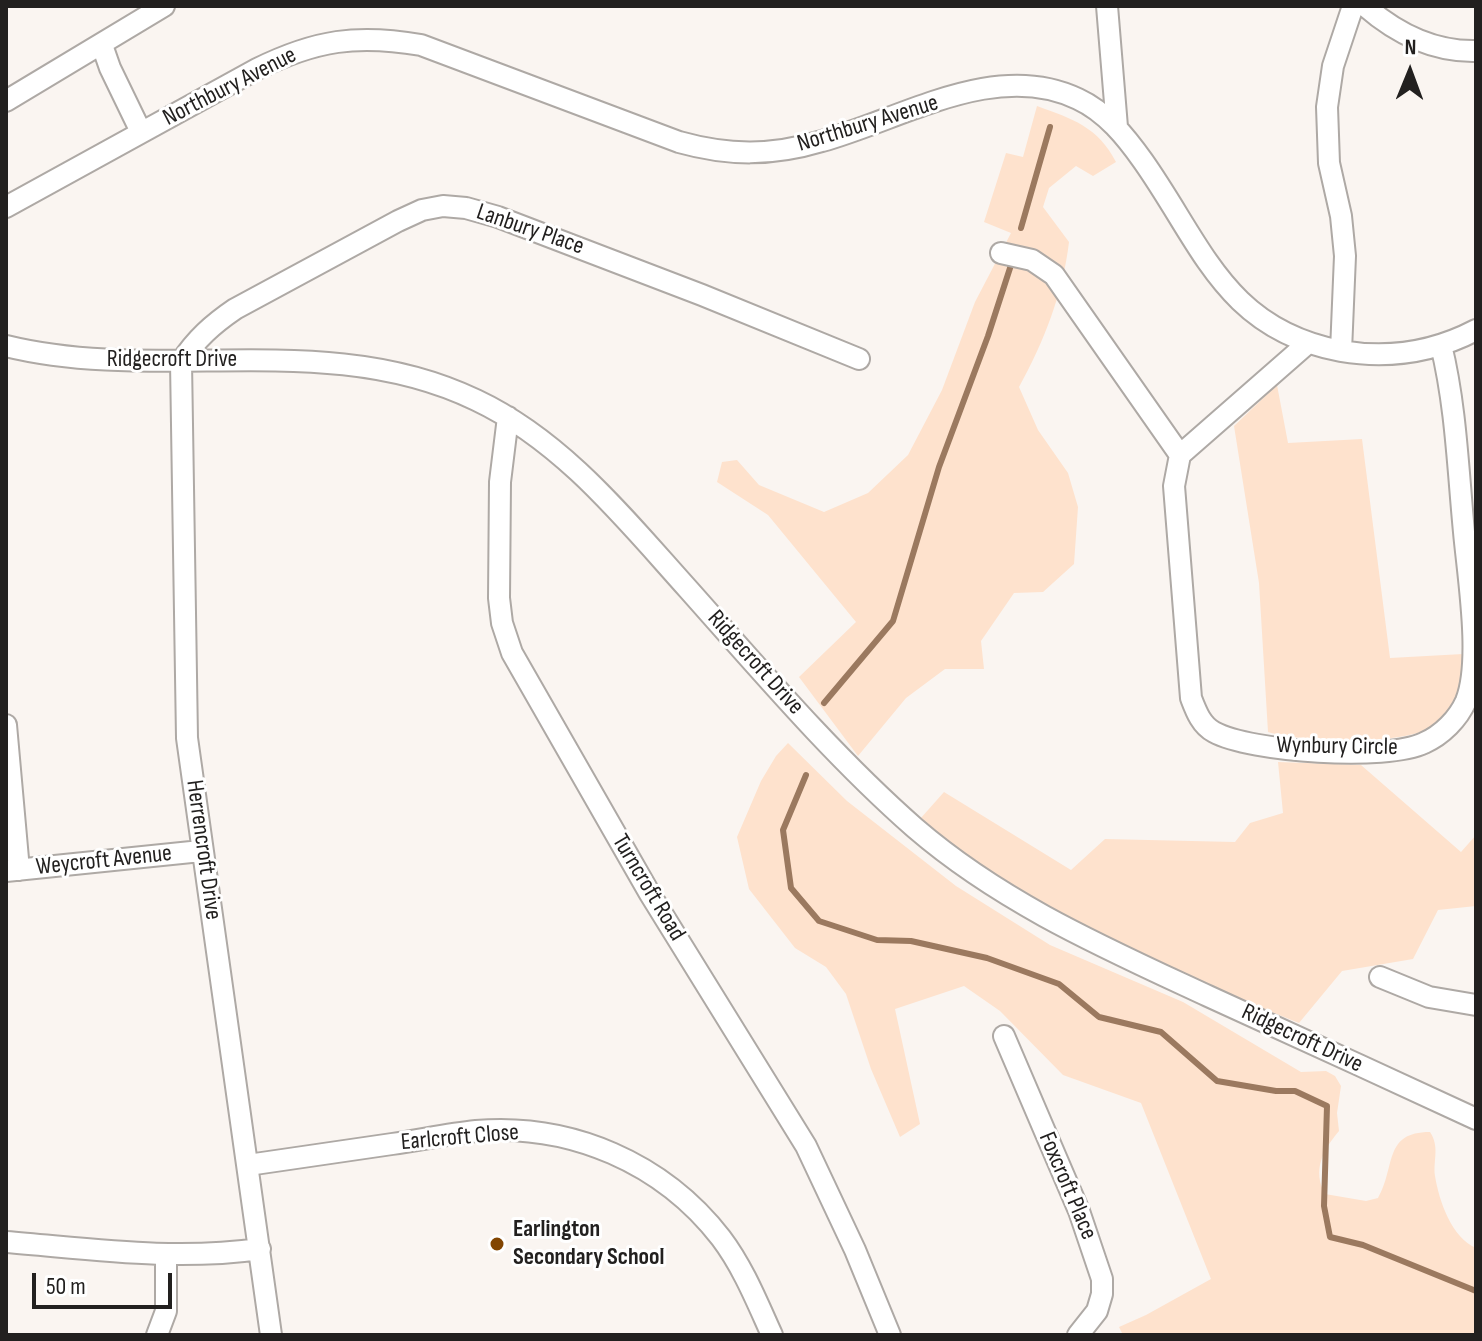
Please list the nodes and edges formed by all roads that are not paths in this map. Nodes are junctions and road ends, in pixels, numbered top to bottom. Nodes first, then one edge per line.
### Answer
1 (164, 6) edge
2 (1107, 6) edge
3 (1353, 6) edge
4 (1365, 6) edge
5 (102, 45) junction
6 (1476, 51) edge
7 (6, 101) edge
8 (1117, 127) junction
9 (141, 132) junction
10 (6, 207) edge
11 (1001, 253) dead end
12 (1476, 330) edge
13 (1308, 343) junction
14 (1441, 345) junction
15 (6, 346) edge
16 (1341, 351) junction
17 (859, 359) dead end
18 (181, 362) junction
19 (508, 417) junction
20 (1180, 455) junction
21 (1475, 668) edge
22 (6, 725) edge
23 (201, 851) junction
24 (12, 871) edge
25 (1380, 977) dead end
26 (1476, 1005) edge
27 (1004, 1036) dead end
28 (1476, 1119) edge
29 (248, 1165) junction
30 (6, 1242) edge
31 (260, 1249) junction
32 (166, 1256) junction
33 (157, 1335) edge
34 (271, 1335) edge
35 (772, 1335) edge
36 (890, 1335) edge
37 (1078, 1335) edge

1 - 5 street
2 - 8 street
3 - 16 street
4 - 6 street
5 - 7 street
5 - 9 street
8 - 9 street, Northbury Avenue
8 - 13 street, Northbury Avenue
9 - 10 street, Northbury Avenue
11 - 20 street
12 - 14 street, Northbury Avenue
13 - 16 street, Northbury Avenue
13 - 20 street
14 - 16 street, Northbury Avenue
14 - 21 street, Wynbury Circle
15 - 18 street, Ridgecroft Drive
17 - 18 street, Lanbury Place
18 - 19 street, Ridgecroft Drive
18 - 23 street, Herrencroft Drive
19 - 28 street, Ridgecroft Drive
19 - 36 street, Turncroft Road
20 - 21 street, Wynbury Circle
22 - 24 street
23 - 24 street, Weycroft Avenue
23 - 29 street, Herrencroft Drive
25 - 26 street
27 - 37 street, Foxcroft Place
29 - 31 street, Herrencroft Drive
29 - 35 street, Earlcroft Close
30 - 32 street
31 - 32 street
31 - 34 street, Herrencroft Drive
32 - 33 street

